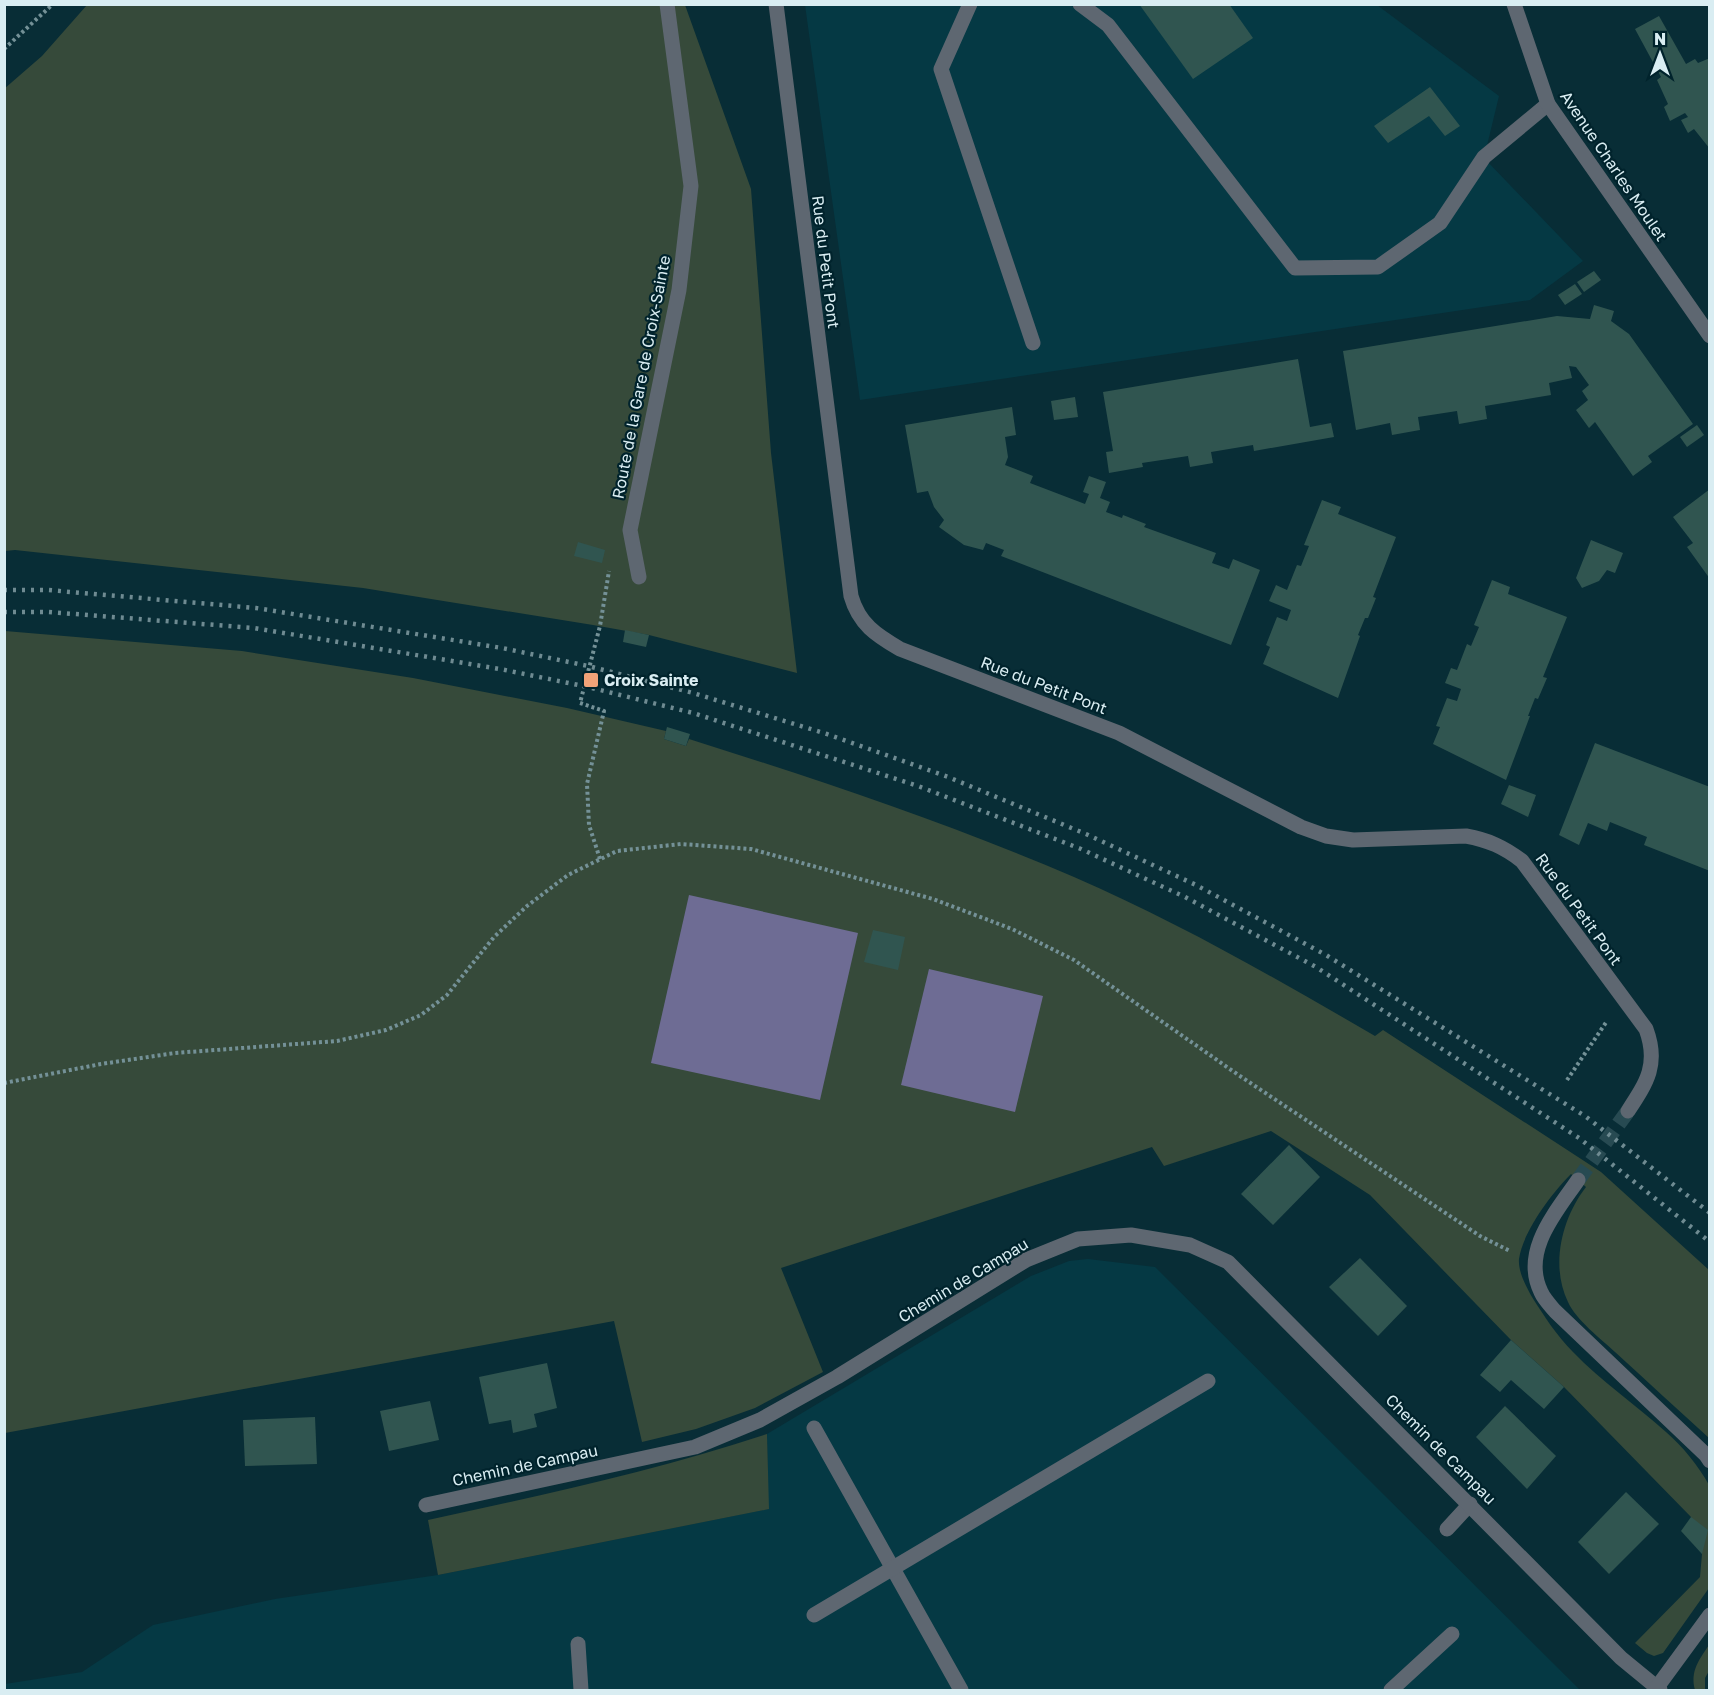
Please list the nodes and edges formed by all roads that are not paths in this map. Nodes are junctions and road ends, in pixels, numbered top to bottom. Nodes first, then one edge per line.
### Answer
1 (667, 4) edge
2 (776, 4) edge
3 (970, 4) edge
4 (1080, 4) edge
5 (1514, 4) edge
6 (1548, 104) junction
7 (1710, 336) edge
8 (1033, 343) dead end
9 (639, 577) dead end
10 (1628, 1111) tunnel mouth
11 (1578, 1180) tunnel mouth
12 (1208, 1381) dead end
13 (814, 1428) dead end
14 (1710, 1461) edge
15 (1470, 1504) junction
16 (426, 1506) dead end
17 (1447, 1529) dead end
18 (892, 1569) junction
19 (814, 1615) dead end
20 (1710, 1615) edge
21 (1452, 1634) dead end
22 (578, 1644) dead end
23 (581, 1690) edge
24 (961, 1690) edge
25 (1391, 1690) edge
26 (1657, 1690) edge

1 - 9 street, Route de la Gare de Croix-Sainte
2 - 10 street, Rue du Petit Pont
3 - 8 street
4 - 6 street
5 - 6 street, Avenue Charles Moulet
6 - 7 street, Avenue Charles Moulet
11 - 14 street
12 - 18 street
13 - 18 street
15 - 16 street, Chemin de Campau
15 - 17 street
15 - 26 street, Chemin de Campau
18 - 19 street
18 - 24 street
20 - 26 street
21 - 25 street
22 - 23 street

